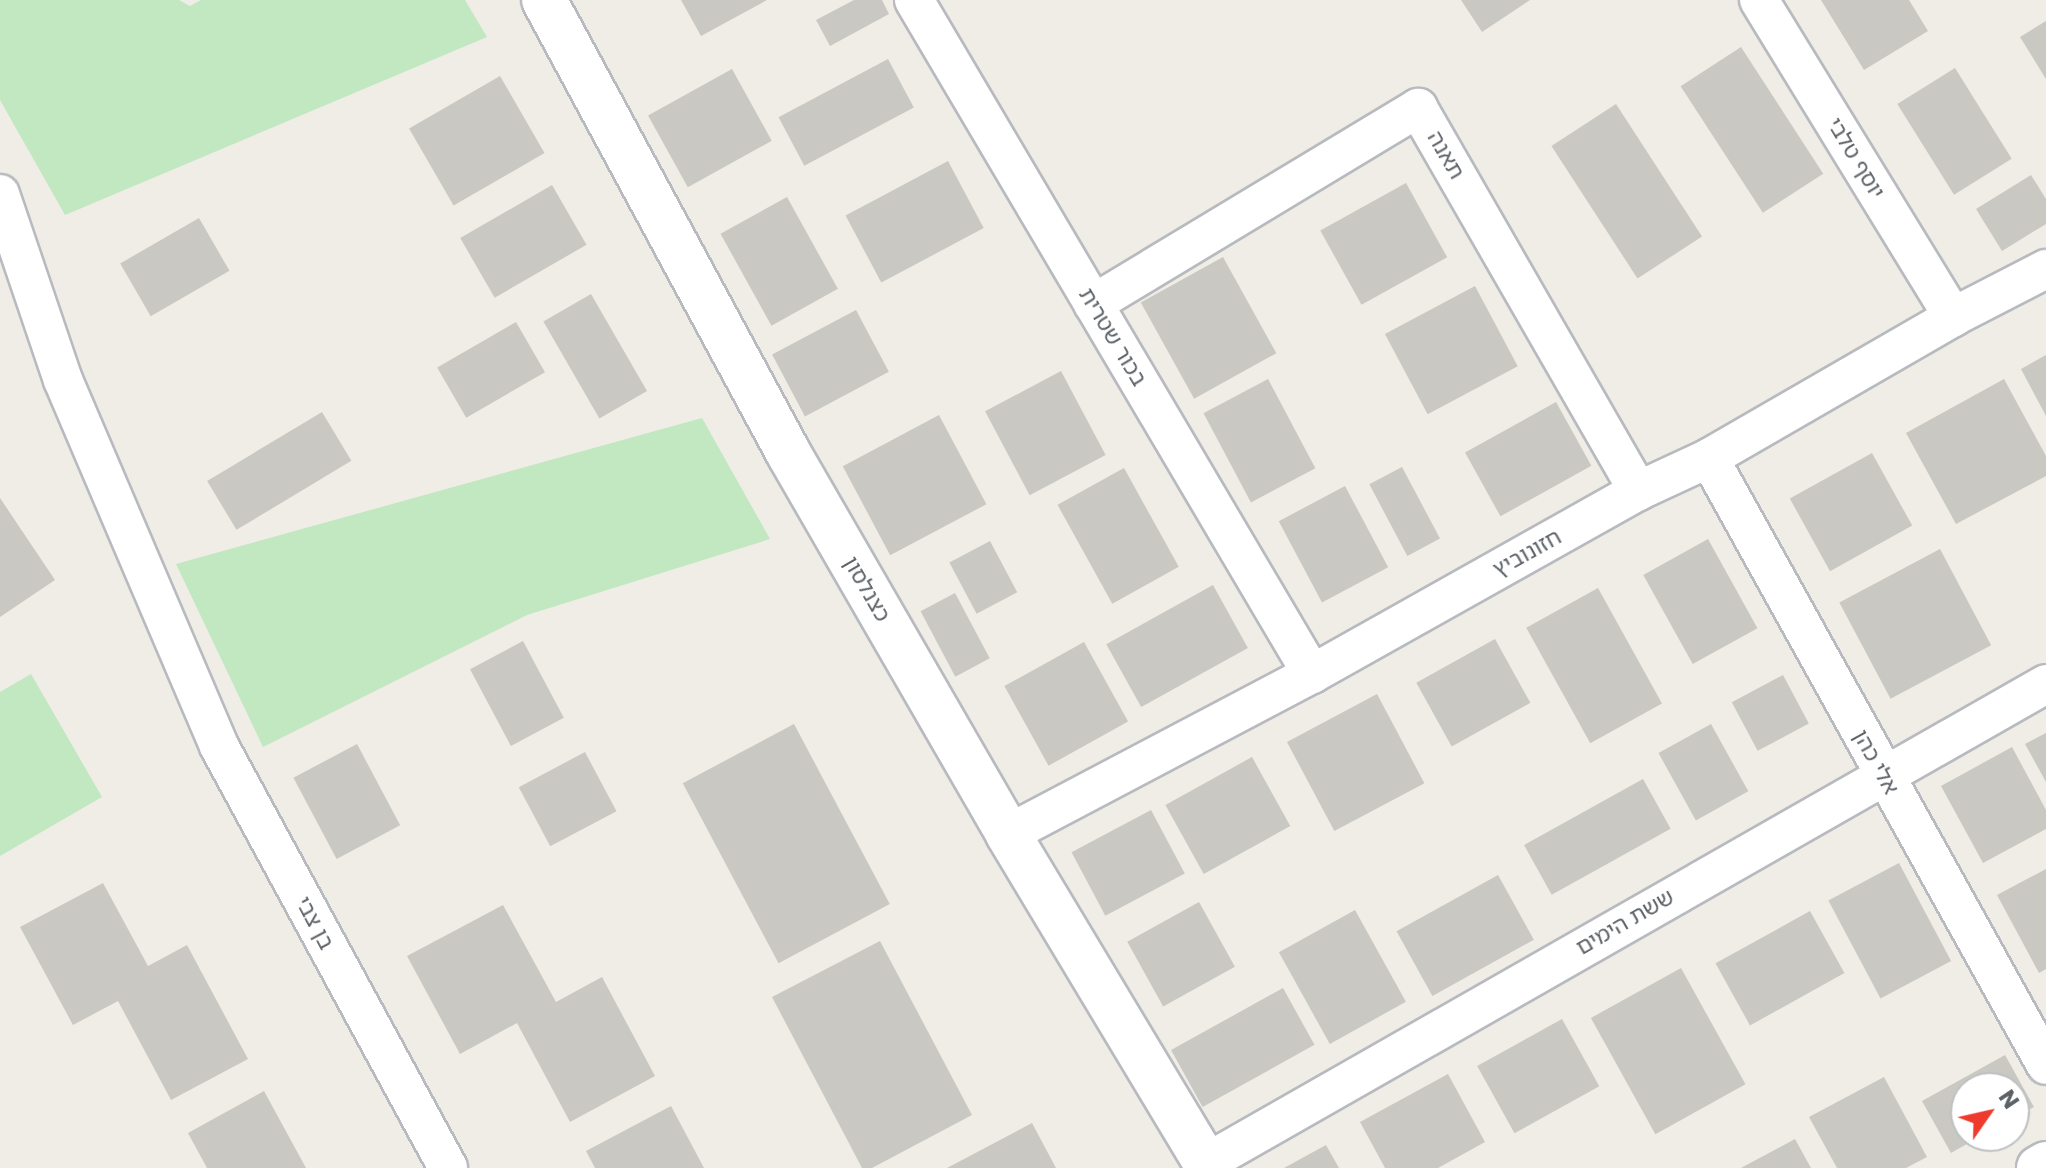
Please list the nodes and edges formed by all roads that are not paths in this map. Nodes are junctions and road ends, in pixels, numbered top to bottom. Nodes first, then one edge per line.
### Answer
1 (544, 0) edge
2 (914, 0) edge
3 (1759, 0) edge
4 (0, 194) edge
5 (0, 253) edge
6 (2046, 269) edge
7 (34, 292) junction
8 (1093, 304) junction
9 (1953, 317) junction
10 (1709, 458) junction
11 (1638, 491) junction
12 (1312, 674) junction
13 (2046, 684) edge
14 (1882, 775) junction
15 (1008, 834) junction
16 (2046, 1065) edge
17 (2046, 1164) edge
18 (1208, 1165) edge
19 (448, 1168) edge
20 (2039, 1168) edge

1 - 15 street, כצנלסון
2 - 8 street, בכור שטרית
3 - 9 street, יוסף טלבי
4 - 7 street, בן צבי
5 - 7 street
6 - 9 street, חזונוביץ
7 - 19 street, בן צבי
8 - 11 street, תאנה
8 - 12 street, בכור שטרית
9 - 10 street, חזונוביץ
10 - 11 street, חזונוביץ
10 - 14 street, אלי כהן
11 - 12 street, חזונוביץ
12 - 15 street, חזונוביץ
13 - 14 street, ששת הימים
14 - 16 street, אלי כהן
14 - 18 street, ששת הימים
15 - 18 street, כצנלסון
17 - 20 street

